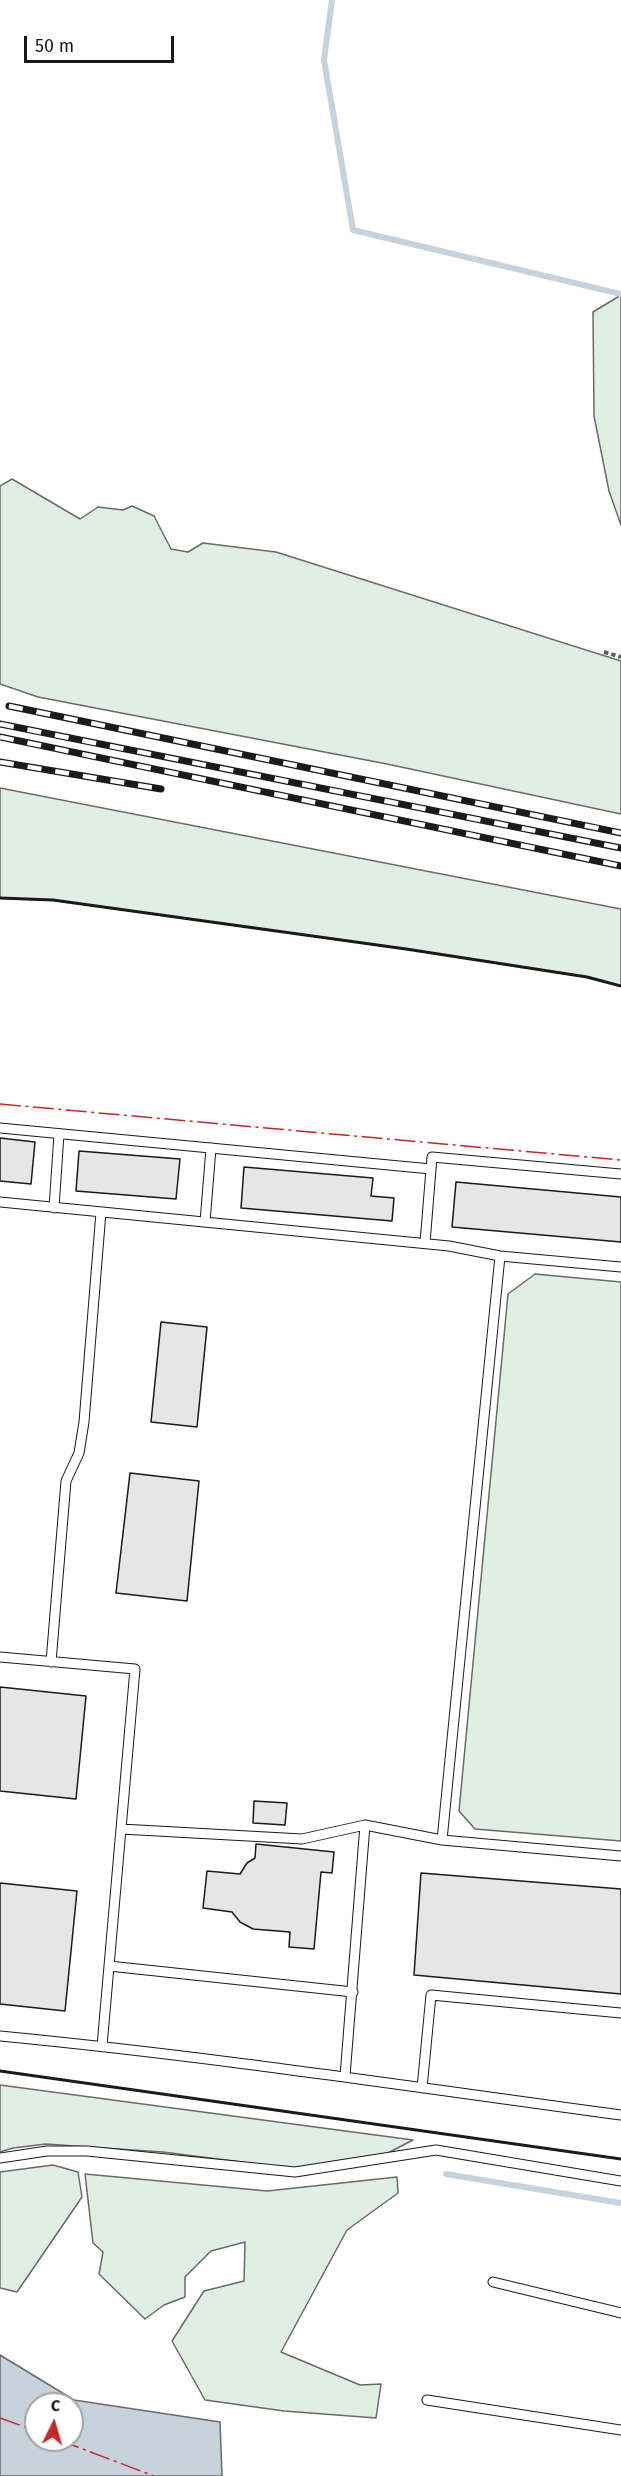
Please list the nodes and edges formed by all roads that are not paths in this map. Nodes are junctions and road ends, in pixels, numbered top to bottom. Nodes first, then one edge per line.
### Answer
1 (0, 1128) edge
2 (59, 1134) junction
3 (211, 1148) junction
4 (431, 1169) junction
5 (621, 1174) edge
6 (0, 1202) edge
7 (54, 1208) junction
8 (101, 1212) junction
9 (205, 1222) junction
10 (425, 1243) junction
11 (500, 1256) junction
12 (621, 1267) edge
13 (0, 1658) edge
14 (51, 1662) junction
15 (365, 1825) junction
16 (121, 1829) junction
17 (442, 1840) junction
18 (621, 1856) edge
19 (109, 1966) junction
20 (353, 1992) junction
21 (621, 2013) edge
22 (0, 2036) edge
23 (102, 2046) junction
24 (345, 2076) junction
25 (422, 2088) junction
26 (621, 2115) edge
27 (0, 2158) edge
28 (621, 2181) edge
29 (493, 2282) dead end
30 (621, 2313) edge
31 (427, 2400) dead end
32 (621, 2430) edge

1 - 2 lane
2 - 3 lane
2 - 7 lane
3 - 4 lane
3 - 9 lane
4 - 5 lane
4 - 10 lane
6 - 7 lane
7 - 8 lane
8 - 9 lane
8 - 14 lane
9 - 10 lane
10 - 11 lane
11 - 12 lane
11 - 17 lane
13 - 14 lane
14 - 16 lane
15 - 16 lane
15 - 17 lane
15 - 20 lane
16 - 19 lane
17 - 18 lane
19 - 20 lane
19 - 23 lane
20 - 24 lane
21 - 25 lane
22 - 23 lane
23 - 24 lane
24 - 25 lane
25 - 26 lane
27 - 28 lane
29 - 30 lane
31 - 32 lane

